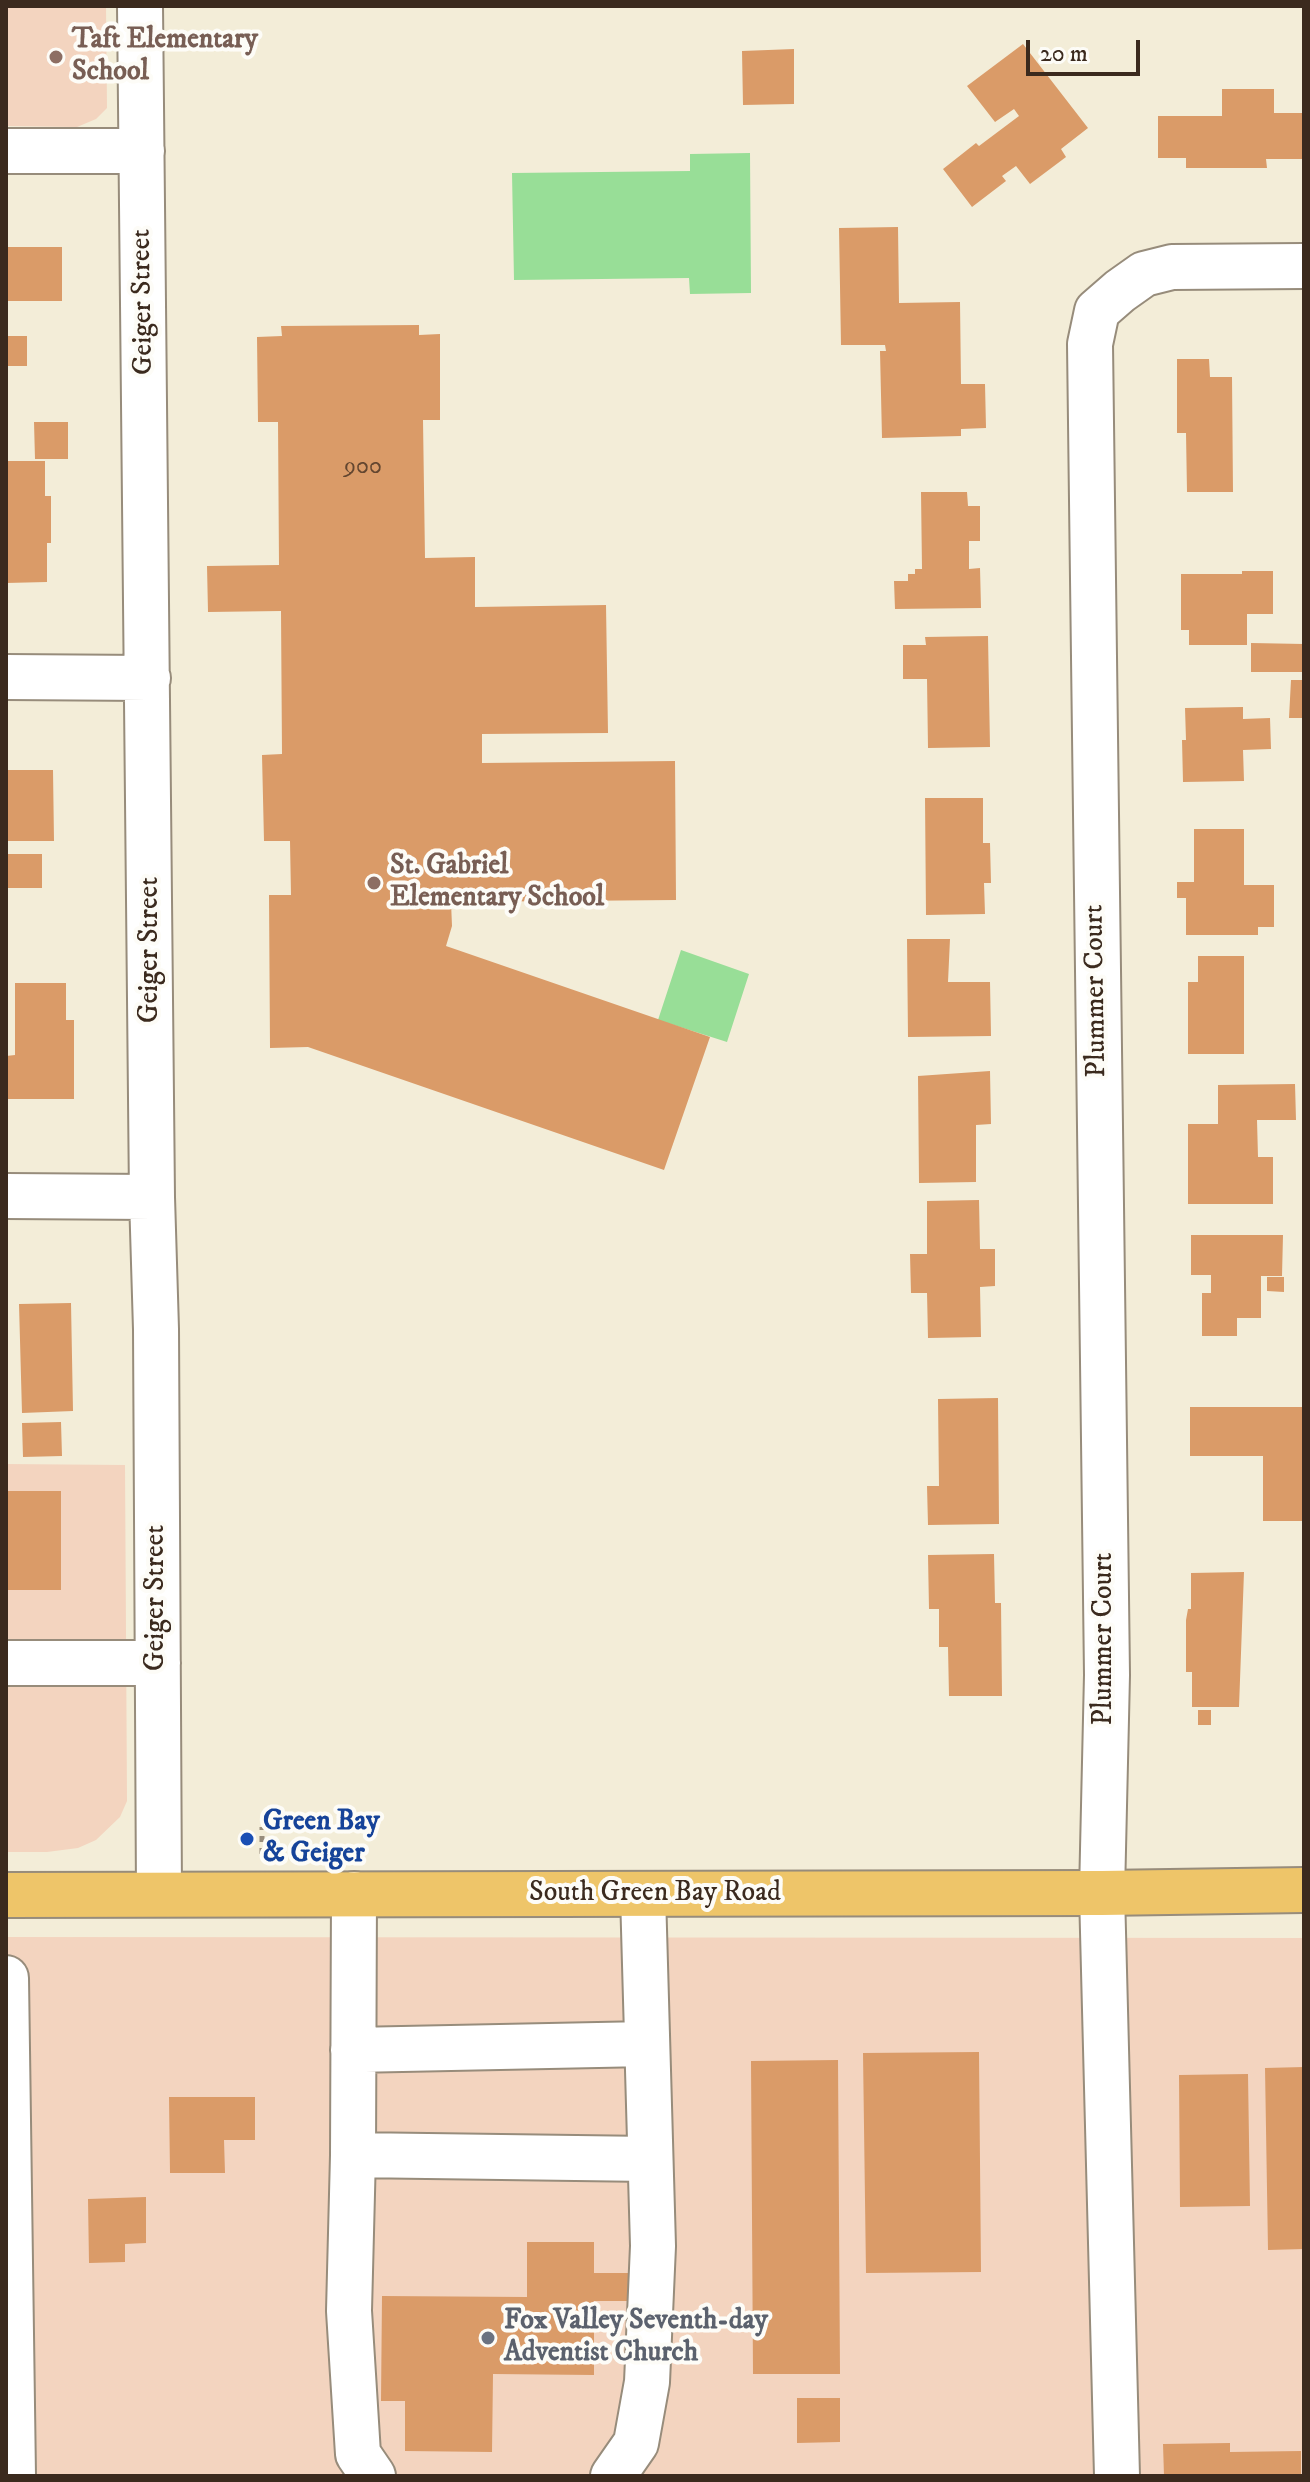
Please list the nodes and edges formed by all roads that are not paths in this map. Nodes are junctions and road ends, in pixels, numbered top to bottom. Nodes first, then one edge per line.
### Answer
1 (140, 6) edge
2 (6, 151) edge
3 (142, 151) junction
4 (1304, 266) edge
5 (6, 677) edge
6 (148, 678) junction
7 (6, 1196) edge
8 (152, 1197) junction
9 (6, 1663) edge
10 (158, 1663) junction
11 (1304, 1890) edge
12 (1102, 1893) junction
13 (159, 1894) junction
14 (354, 1894) junction
15 (643, 1894) junction
16 (6, 1895) edge
17 (6, 1978) edge
18 (6, 2022) edge
19 (647, 2044) junction
20 (353, 2050) junction
21 (353, 2155) junction
22 (650, 2159) junction
23 (13, 2476) edge
24 (373, 2476) edge
25 (613, 2476) edge
26 (1117, 2476) edge

1 - 3 street, Geiger Street
2 - 3 street
3 - 6 street, Geiger Street
4 - 12 street, Plummer Court
5 - 6 street
6 - 8 street, Geiger Street
7 - 8 street
8 - 10 street, Geiger Street
9 - 10 street
10 - 13 street, Geiger Street
11 - 12 main road, South Green Bay Road
12 - 15 main road, South Green Bay Road
12 - 26 street, Plummer Court
13 - 14 main road, South Green Bay Road
13 - 16 main road, South Green Bay Road
14 - 15 main road, South Green Bay Road
14 - 20 street
15 - 19 street
17 - 18 street
18 - 23 street
19 - 20 street
19 - 22 street
20 - 21 street
21 - 22 street
21 - 24 street
22 - 25 street

